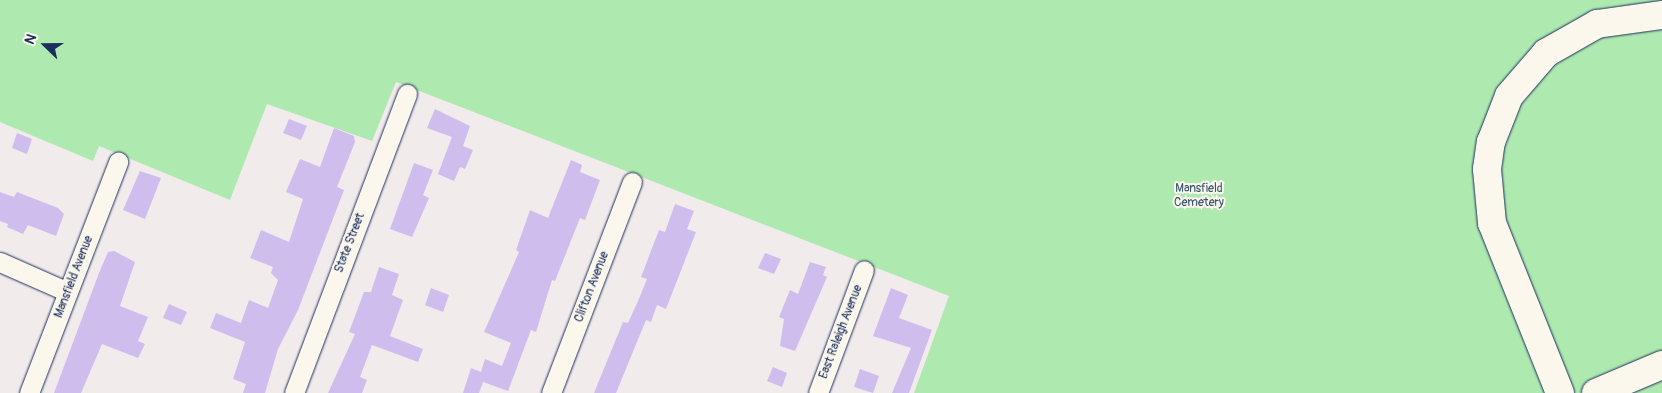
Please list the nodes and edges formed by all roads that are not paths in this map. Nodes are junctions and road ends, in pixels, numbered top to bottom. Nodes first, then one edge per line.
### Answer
1 (1662, 15) edge
2 (407, 94) dead end
3 (118, 162) dead end
4 (632, 182) dead end
5 (0, 262) edge
6 (864, 270) dead end
7 (68, 292) junction
8 (1662, 357) edge
9 (1662, 365) edge
10 (1607, 388) edge
11 (29, 393) edge
12 (294, 393) edge
13 (551, 393) edge
14 (818, 393) edge
15 (1560, 393) edge

1 - 15 highway
2 - 12 street, State Street
3 - 7 street, Mansfield Avenue
4 - 13 street, Clifton Avenue
5 - 7 street
6 - 14 street, East Raleigh Avenue
7 - 11 street, Mansfield Avenue
8 - 10 highway
9 - 10 highway

